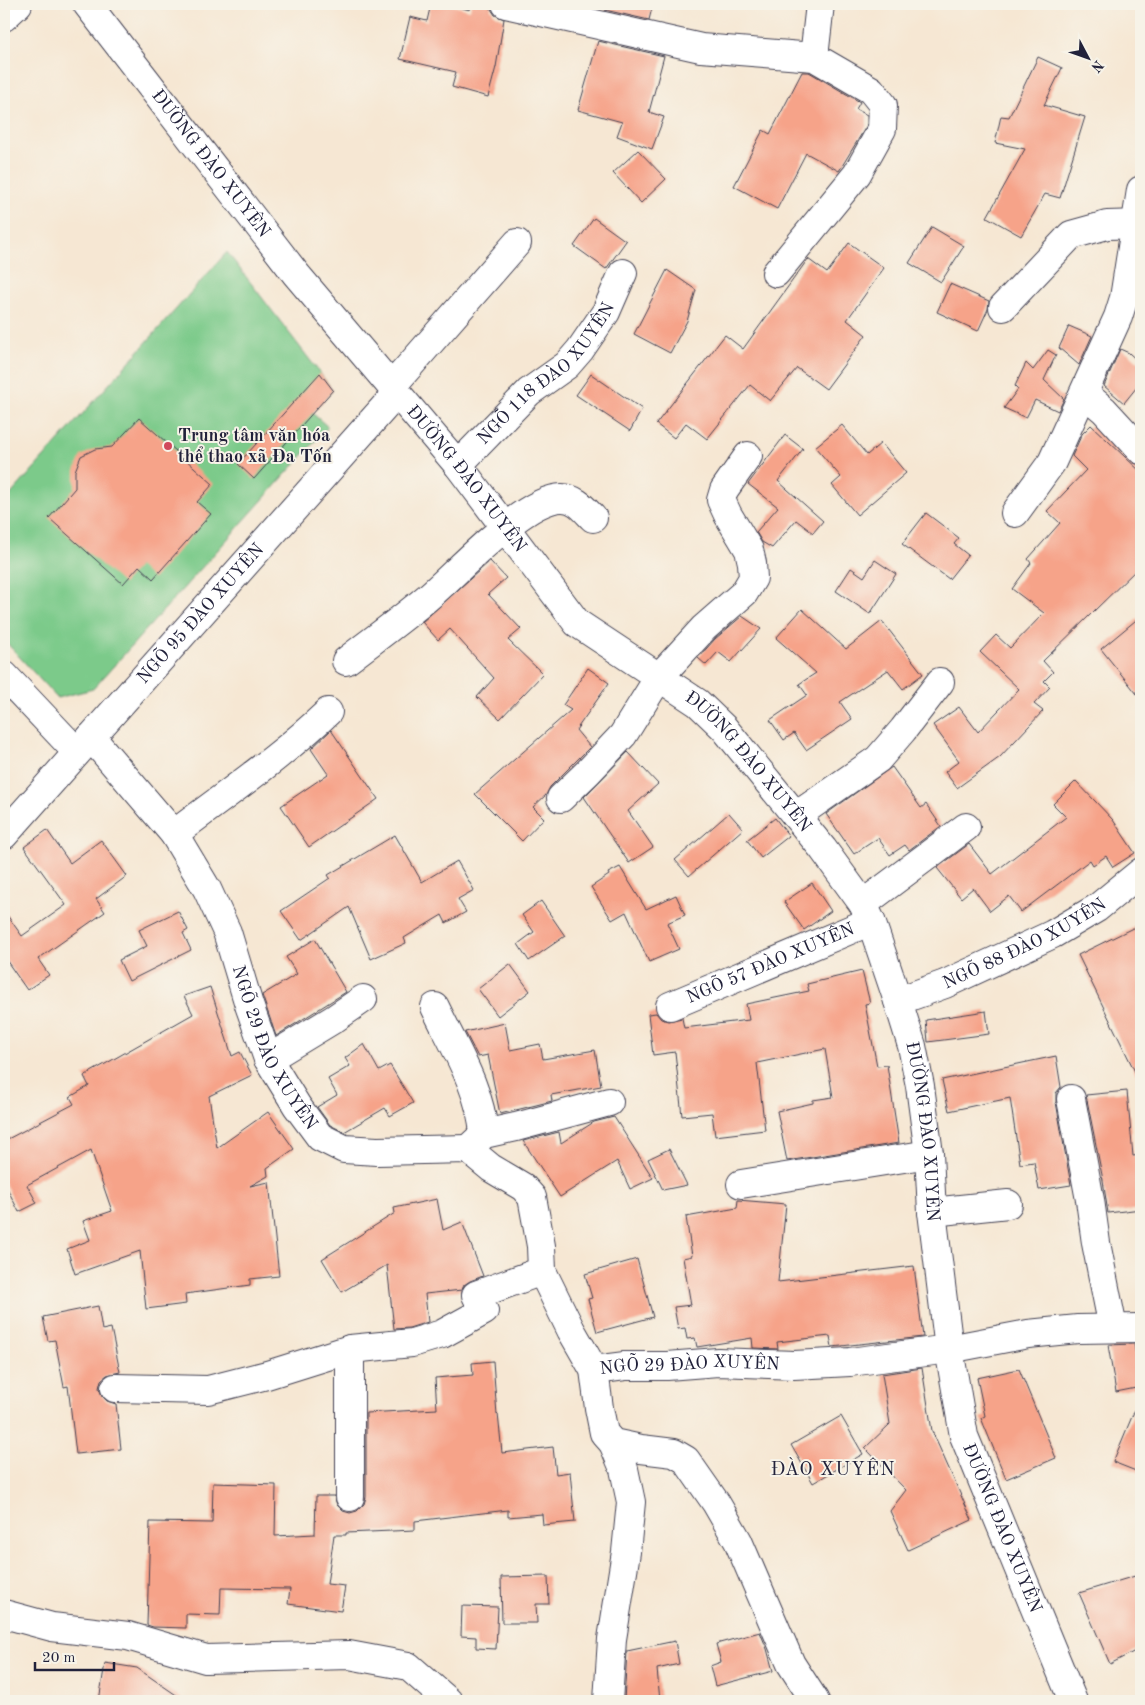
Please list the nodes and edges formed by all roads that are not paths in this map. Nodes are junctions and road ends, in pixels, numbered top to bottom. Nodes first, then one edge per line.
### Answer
1 (18, 4) edge
2 (87, 4) edge
3 (506, 4) edge
4 (820, 4) edge
5 (4, 17) edge
6 (814, 57) junction
7 (1141, 190) edge
8 (1139, 224) edge
9 (517, 243) dead end
10 (623, 273) dead end
11 (776, 273) dead end
12 (1133, 303) edge
13 (1003, 307) dead end
14 (395, 390) junction
15 (1084, 394) junction
16 (1141, 450) edge
17 (748, 456) dead end
18 (458, 465) junction
19 (1015, 513) dead end
20 (593, 518) dead end
21 (504, 528) junction
22 (346, 661) dead end
23 (4, 675) edge
24 (659, 677) junction
25 (940, 682) dead end
26 (328, 712) dead end
27 (84, 745) junction
28 (561, 798) dead end
29 (796, 816) junction
30 (966, 827) dead end
31 (174, 834) junction
32 (4, 835) edge
33 (1141, 872) edge
34 (867, 912) junction
35 (362, 999) dead end
36 (898, 1001) junction
37 (670, 1006) dead end
38 (435, 1008) dead end
39 (268, 1059) junction
40 (1071, 1098) dead end
41 (609, 1102) dead end
42 (476, 1141) junction
43 (929, 1154) junction
44 (741, 1184) dead end
45 (1008, 1204) dead end
46 (932, 1212) junction
47 (542, 1271) junction
48 (1113, 1328) junction
49 (1141, 1328) edge
50 (350, 1349) junction
51 (949, 1349) junction
52 (594, 1370) junction
53 (115, 1388) dead end
54 (613, 1443) junction
55 (350, 1497) dead end
56 (4, 1620) edge
57 (448, 1701) edge
58 (608, 1701) edge
59 (815, 1701) edge
60 (1073, 1701) edge

1 - 5 street
2 - 14 street, ĐƯỜNG ĐÀO XUYÊN
3 - 6 street
4 - 6 street
6 - 11 street
7 - 8 street
8 - 12 street
8 - 13 street
9 - 14 street, NGÕ 95 ĐÀO XUYÊN
10 - 18 street, NGÕ 118 ĐÀO XUYÊN
12 - 15 street
14 - 18 street, ĐƯỜNG ĐÀO XUYÊN
14 - 27 street, NGÕ 95 ĐÀO XUYÊN
15 - 16 street
15 - 19 street
17 - 24 street
18 - 21 street, ĐƯỜNG ĐÀO XUYÊN
20 - 21 street
21 - 22 street
21 - 24 street, ĐƯỜNG ĐÀO XUYÊN
23 - 27 street, NGÕ 29 ĐÀO XUYÊN
24 - 28 street
24 - 29 street, ĐƯỜNG ĐÀO XUYÊN
25 - 29 street
26 - 31 street
27 - 31 street, NGÕ 29 ĐÀO XUYÊN
27 - 32 street, NGÕ 95 ĐÀO XUYÊN
29 - 34 street, ĐƯỜNG ĐÀO XUYÊN
30 - 34 street, NGÕ 57 ĐÀO XUYÊN
31 - 39 street, NGÕ 29 ĐÀO XUYÊN
33 - 36 street, NGÕ 88 ĐÀO XUYÊN
34 - 36 street, ĐƯỜNG ĐÀO XUYÊN
34 - 37 street, NGÕ 57 ĐÀO XUYÊN
35 - 39 street
36 - 43 street, ĐƯỜNG ĐÀO XUYÊN
38 - 42 street
39 - 42 street, NGÕ 29 ĐÀO XUYÊN
40 - 48 street
41 - 42 street
42 - 47 street, NGÕ 29 ĐÀO XUYÊN
43 - 44 street
43 - 46 street, ĐƯỜNG ĐÀO XUYÊN
45 - 46 street
46 - 51 street, ĐƯỜNG ĐÀO XUYÊN
47 - 50 street
47 - 52 street, NGÕ 29 ĐÀO XUYÊN
48 - 49 street, NGÕ 29 ĐÀO XUYÊN
48 - 51 street, NGÕ 29 ĐÀO XUYÊN
50 - 53 street
50 - 55 street
51 - 52 street, NGÕ 29 ĐÀO XUYÊN
51 - 60 street, ĐƯỜNG ĐÀO XUYÊN
52 - 54 street
54 - 58 street
54 - 59 street
56 - 57 street

